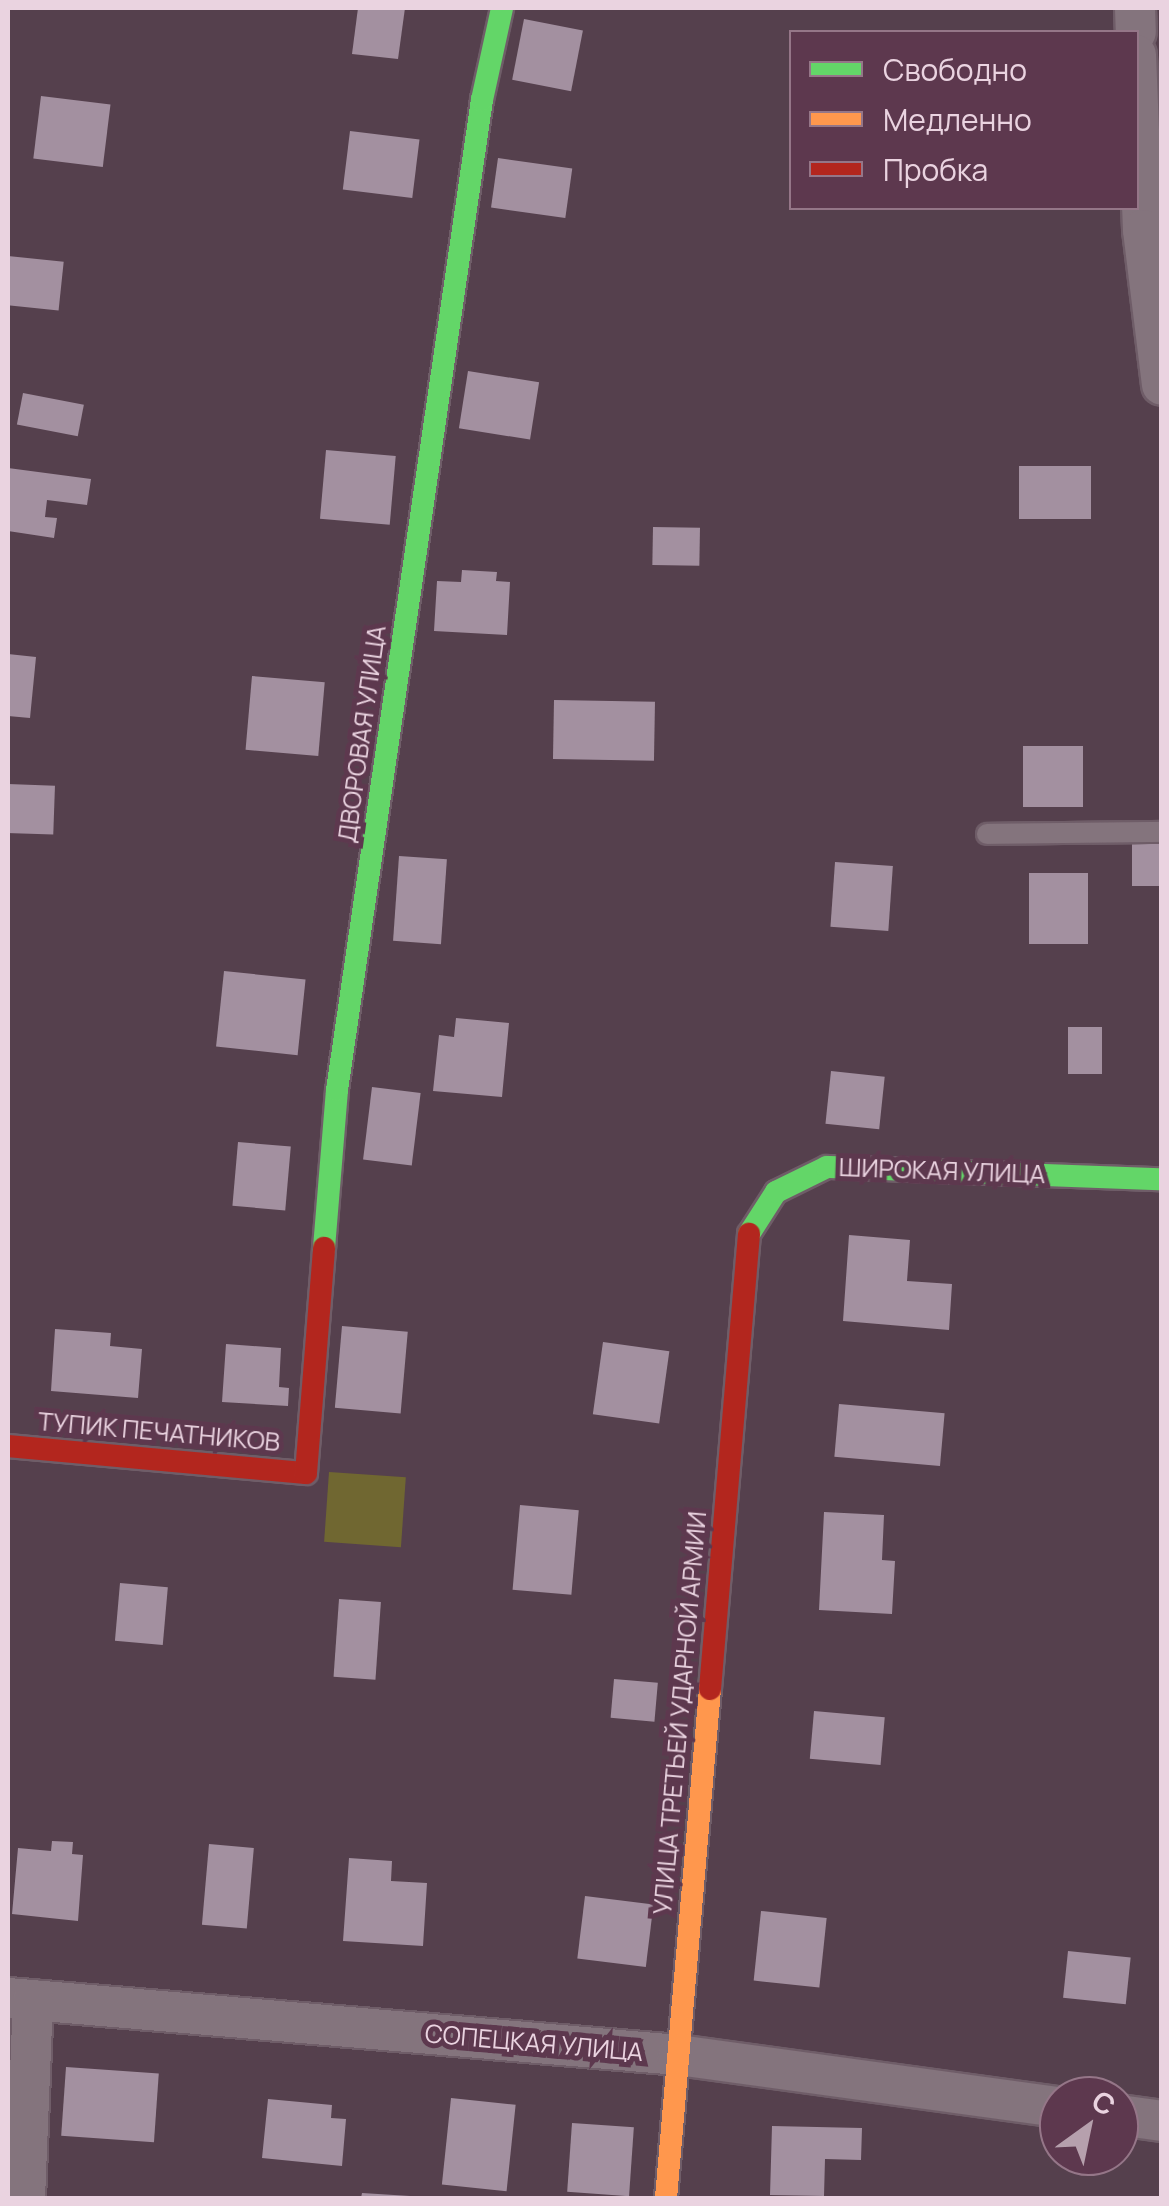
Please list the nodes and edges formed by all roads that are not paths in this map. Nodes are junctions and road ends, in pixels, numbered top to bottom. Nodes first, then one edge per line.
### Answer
1 (502, 8) edge
2 (1139, 88) edge
3 (1152, 224) edge
4 (1162, 385) edge
5 (1162, 832) edge
6 (987, 834) dead end
7 (1162, 1179) edge
8 (748, 1232) joint
9 (8, 1446) edge
10 (306, 1473) joint
11 (20, 1998) edge
12 (678, 2055) junction
13 (1039, 2104) edge
14 (25, 2198) edge
15 (666, 2198) edge

1 - 10 street, ДВОРОВАЯ УЛИЦА
2 - 3 street
3 - 4 street
5 - 6 lane
7 - 8 street, ШИРОКАЯ УЛИЦА
8 - 12 street, УЛИЦА ТРЕТЬЕЙ УДАРНОЙ АРМИИ
9 - 10 street, ТУПИК ПЕЧАТНИКОВ
11 - 12 street, СОПЕЦКАЯ УЛИЦА
11 - 14 street
12 - 13 street, СОПЕЦКАЯ УЛИЦА
12 - 15 street, УЛИЦА ТРЕТЬЕЙ УДАРНОЙ АРМИИ

